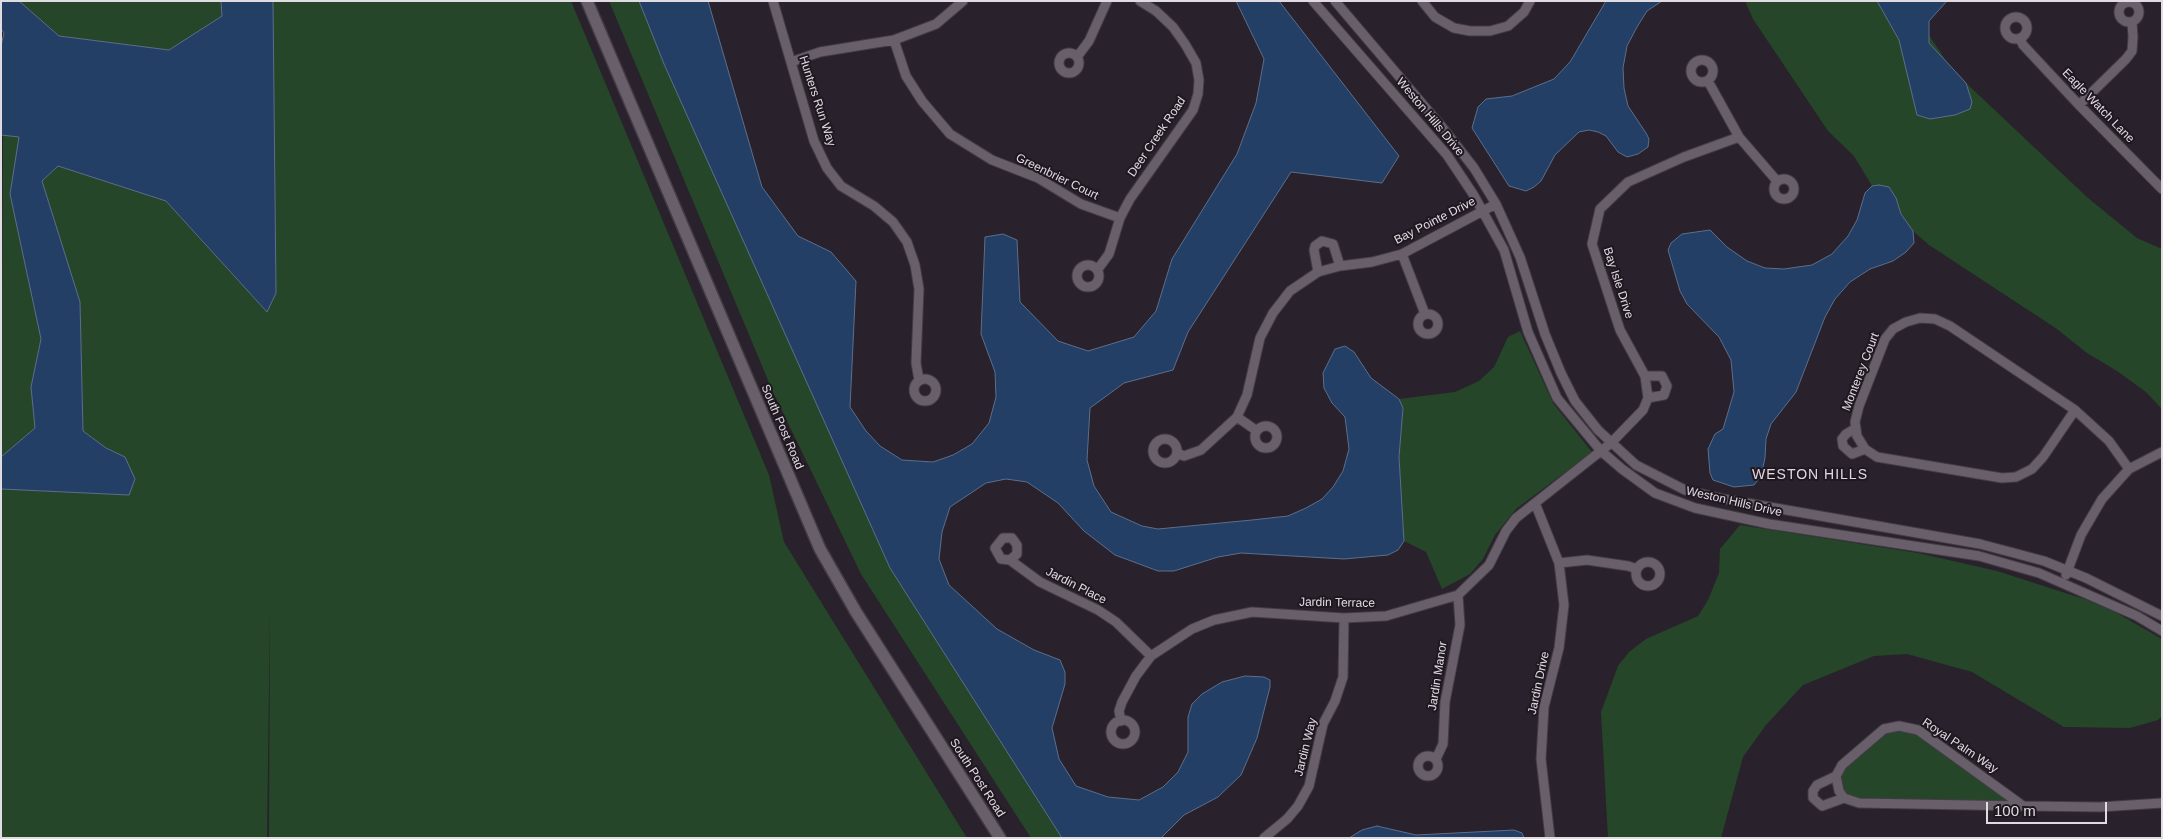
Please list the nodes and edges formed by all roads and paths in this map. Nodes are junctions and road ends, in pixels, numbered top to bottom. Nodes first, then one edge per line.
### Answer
1 (587, 1) edge
2 (774, 1) edge
3 (963, 1) edge
4 (1107, 1) edge
5 (1140, 1) edge
6 (1313, 1) edge
7 (1335, 1) edge
8 (1422, 1) edge
9 (1530, 1) edge
10 (2132, 22) dead end
11 (2020, 38) dead end
12 (894, 40) junction
13 (1077, 57) dead end
14 (791, 62) junction
15 (1708, 81) dead end
16 (2079, 105) junction
17 (1739, 136) junction
18 (1777, 181) dead end
19 (2162, 189) edge
20 (1496, 204) junction
21 (1482, 211) junction
22 (1120, 218) junction
23 (1402, 254) junction
24 (1340, 266) junction
25 (1098, 270) dead end
26 (1318, 272) junction
27 (1425, 314) dead end
28 (1645, 376) junction
29 (919, 380) dead end
30 (1648, 398) junction
31 (2075, 410) junction
32 (1237, 417) junction
33 (1856, 428) junction
34 (1257, 431) dead end
35 (1611, 443) junction
36 (1865, 449) junction
37 (1601, 451) junction
38 (2162, 452) edge
39 (1177, 453) dead end
40 (2129, 468) junction
41 (1535, 503) junction
42 (1010, 560) dead end
43 (1560, 563) junction
44 (1637, 569) dead end
45 (2068, 570) junction
46 (2064, 583) junction
47 (1458, 595) junction
48 (2162, 616) edge
49 (1344, 618) junction
50 (2162, 630) edge
51 (1151, 656) junction
52 (1121, 721) dead end
53 (1436, 759) dead end
54 (1836, 776) junction
55 (1844, 798) junction
56 (2162, 803) edge
57 (2023, 806) junction
58 (1000, 838) edge
59 (1264, 838) edge
60 (1550, 838) edge

1 - 58 street, South Post Road
2 - 14 street, Hunters Run Way
3 - 12 street
4 - 13 street
5 - 22 street, Deer Creek Road
6 - 21 street, Weston Hills Drive
7 - 20 street, Weston Hills Drive
8 - 9 street
10 - 16 street
11 - 16 street, Eagle Watch Lane
12 - 14 street
12 - 22 street, Greenbrier Court
14 - 29 street, Hunters Run Way
15 - 17 street
16 - 19 street, Eagle Watch Lane
17 - 18 street
17 - 28 street, Bay Isle Drive
20 - 21 street, Bay Pointe Drive
20 - 35 street, Weston Hills Drive
21 - 23 street, Bay Pointe Drive
21 - 37 street, Weston Hills Drive
22 - 25 street, Deer Creek Road
23 - 24 street, Bay Pointe Drive
23 - 27 street
24 - 26 street, Bay Pointe Drive
24 - 26 street
26 - 32 street, Bay Pointe Drive
28 - 30 street, Bay Isle Drive
28 - 30 street
30 - 35 street
31 - 33 street, Monterey Court
31 - 36 street
31 - 40 street, Monterey Court
32 - 34 street
32 - 39 street, Bay Pointe Drive
33 - 36 street, Monterey Court
33 - 36 street
35 - 37 street, Jardin Terrace
35 - 45 street, Weston Hills Drive
37 - 41 street, Jardin Terrace
37 - 46 street, Weston Hills Drive
38 - 40 street
40 - 45 street
41 - 43 street, Jardin Drive
41 - 47 street, Jardin Terrace
42 - 51 street, Jardin Place
43 - 44 street
43 - 60 street, Jardin Drive
45 - 46 street
45 - 48 street, Weston Hills Drive
46 - 50 street, Weston Hills Drive
47 - 49 street, Jardin Terrace
47 - 53 street, Jardin Manor
49 - 51 street, Jardin Terrace
49 - 59 street, Jardin Way
51 - 52 street, Jardin Terrace
54 - 55 street
54 - 55 street, Royal Palm Way
54 - 57 street, Royal Palm Way
55 - 57 street, Royal Palm Way
56 - 57 street, Royal Palm Way

